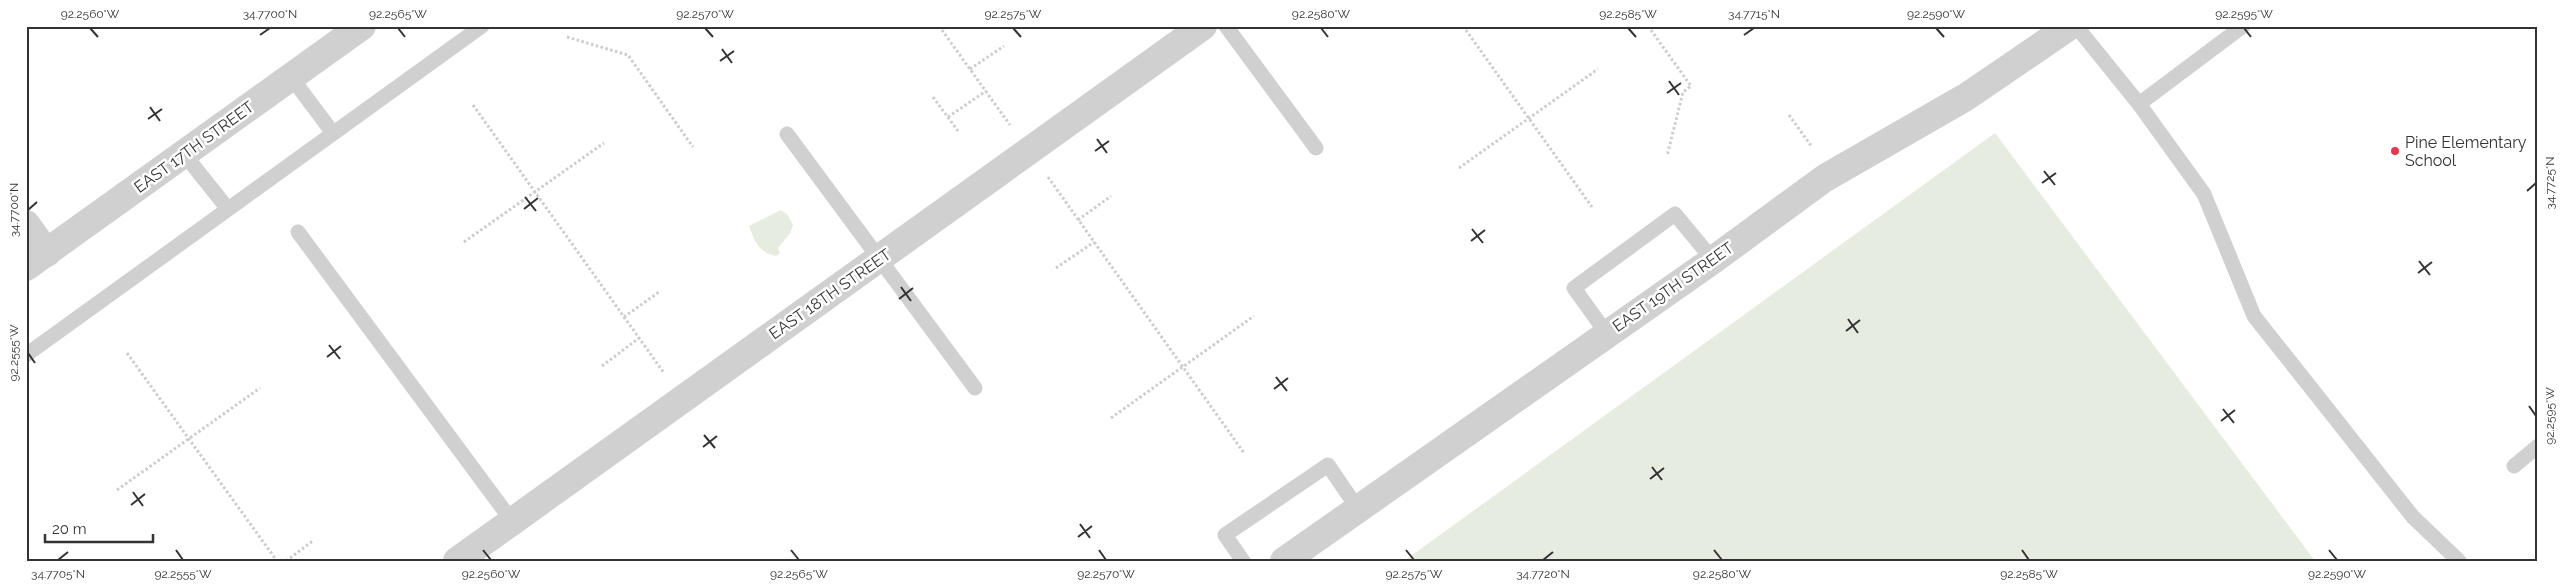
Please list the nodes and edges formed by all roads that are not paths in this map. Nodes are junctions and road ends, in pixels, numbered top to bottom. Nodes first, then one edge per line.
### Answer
1 (362, 26) edge
2 (482, 26) edge
3 (1226, 26) edge
4 (2070, 26) edge
5 (2076, 26) edge
6 (2243, 26) edge
7 (1194, 29) edge
8 (291, 78) junction
9 (2139, 104) junction
10 (333, 133) junction
11 (787, 134) dead end
12 (1316, 148) dead end
13 (184, 154) junction
14 (228, 209) junction
15 (26, 224) edge
16 (298, 232) dead end
17 (880, 259) junction
18 (36, 260) edge
19 (1712, 260) junction
20 (1607, 334) junction
21 (26, 355) edge
22 (975, 388) dead end
23 (2538, 446) edge
24 (2514, 466) dead end
25 (1358, 509) junction
26 (512, 521) junction
27 (457, 561) edge
28 (1243, 561) edge
29 (1284, 561) edge
30 (2459, 561) edge

1 - 8 street, EAST 17TH STREET
2 - 10 lane
3 - 12 lane
4 - 19 street, EAST 19TH STREET
5 - 9 lane
6 - 9 lane
7 - 17 street, EAST 18TH STREET
8 - 10 lane
8 - 13 street, EAST 17TH STREET
9 - 30 lane
10 - 14 lane
11 - 17 lane
13 - 14 lane
13 - 18 street, EAST 17TH STREET
14 - 21 lane
15 - 18 street
16 - 26 lane
17 - 22 lane
17 - 26 street, EAST 18TH STREET
19 - 20 street, EAST 19TH STREET
19 - 20 lane
20 - 25 street, EAST 19TH STREET
23 - 24 lane
25 - 28 lane
25 - 29 street, EAST 19TH STREET
26 - 27 street, EAST 18TH STREET

